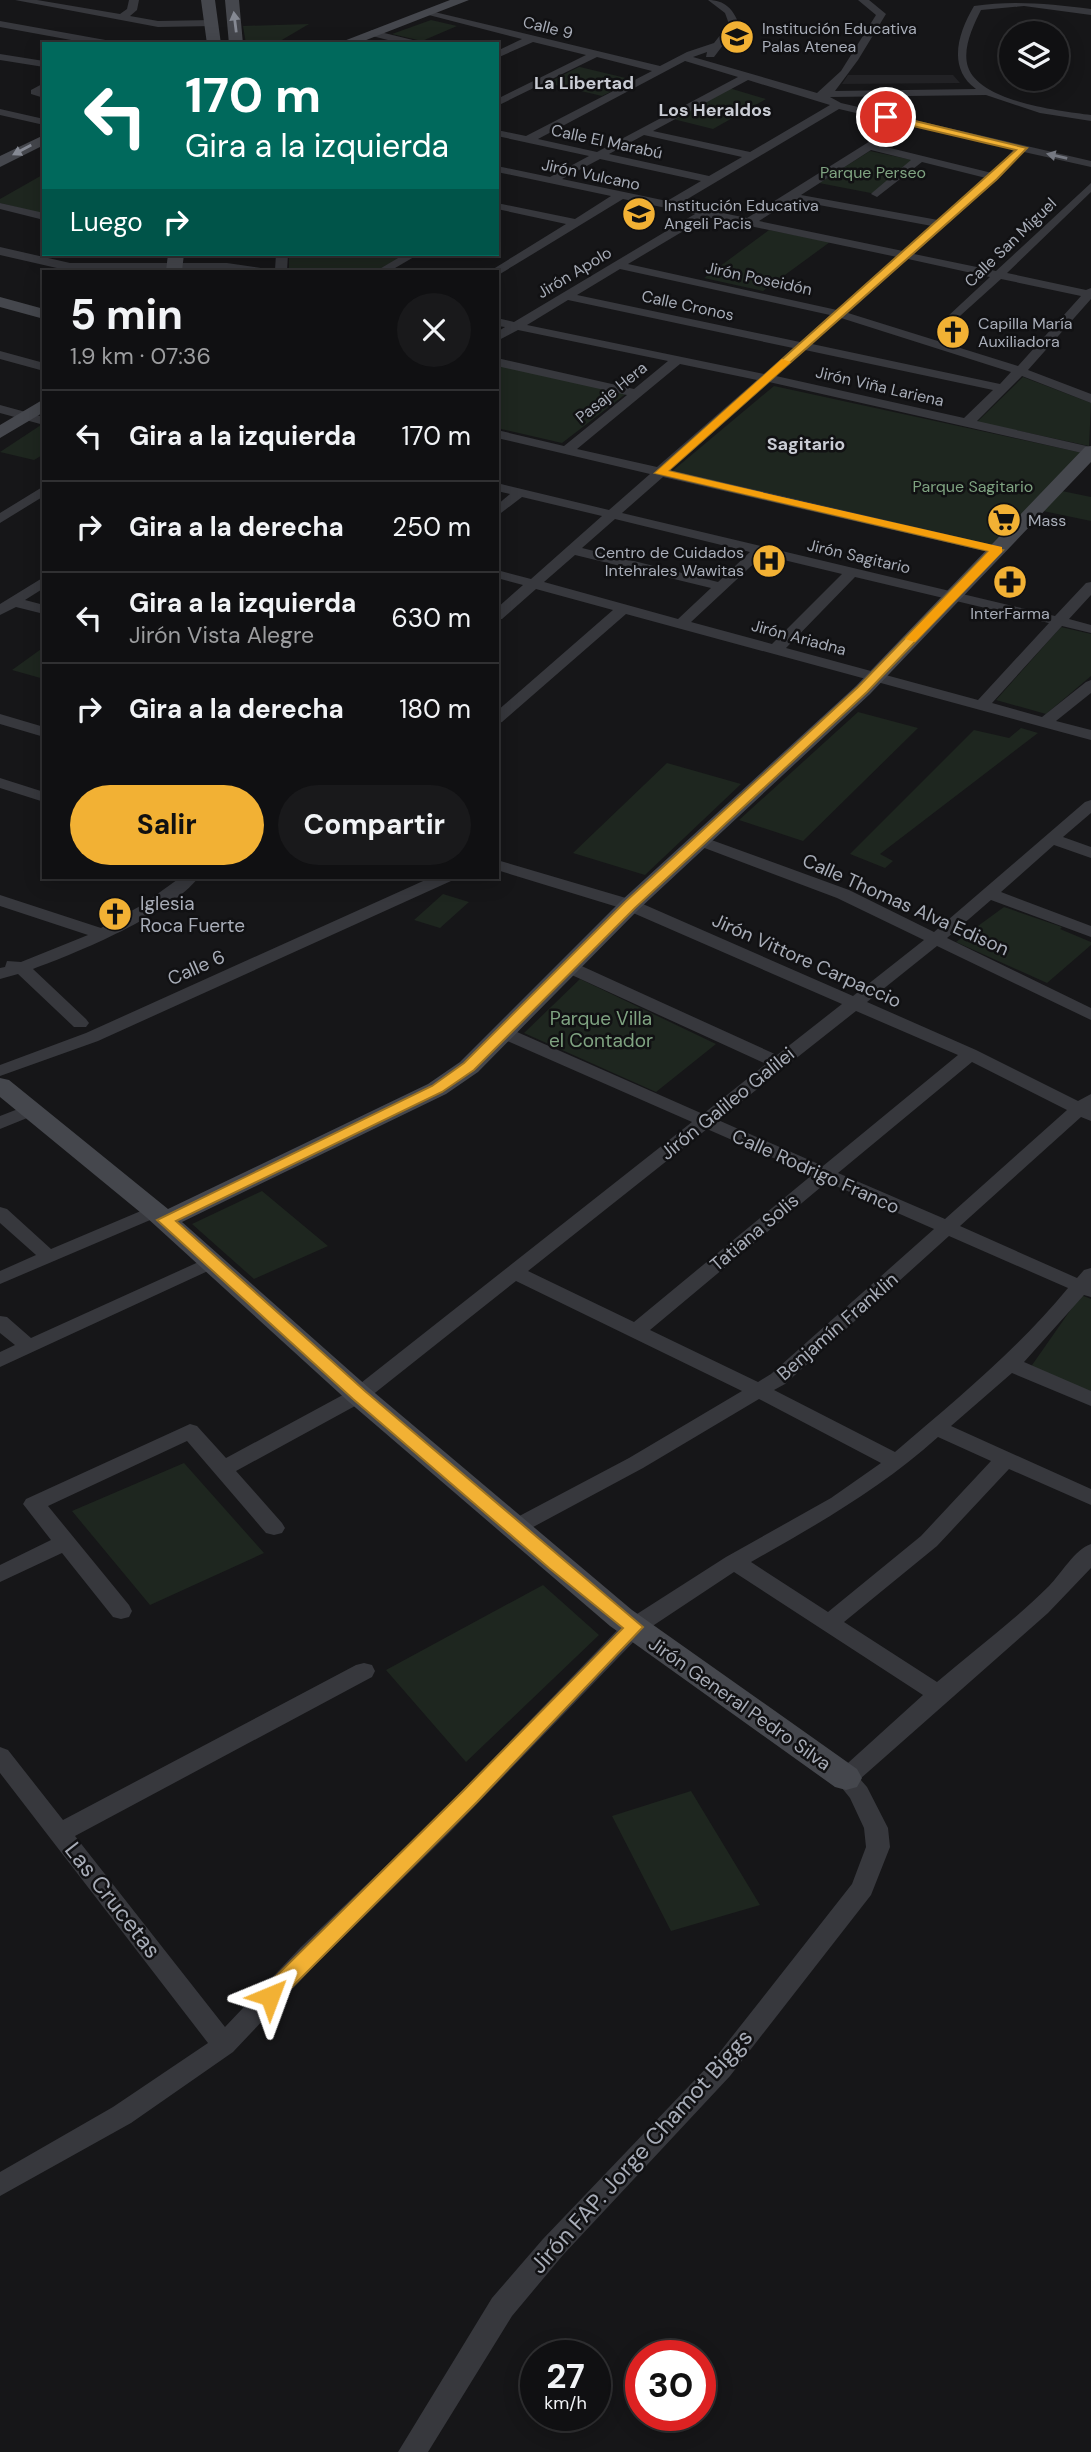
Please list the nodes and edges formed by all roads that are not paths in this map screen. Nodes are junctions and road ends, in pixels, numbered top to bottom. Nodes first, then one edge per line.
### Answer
1 (20, 0) edge
2 (134, 0) edge
3 (208, 0) edge
4 (232, 0) edge
5 (713, 0) edge
6 (863, 0) edge
7 (967, 0) edge
8 (1003, 0) edge
9 (457, 2) edge
10 (1020, 4) junction
11 (425, 7) edge
12 (1091, 12) edge
13 (974, 14) junction
14 (121, 18) junction
15 (213, 23) junction
16 (0, 24) edge
17 (372, 33) junction
18 (531, 39) junction
19 (92, 42) edge
20 (214, 42) edge
21 (236, 42) edge
22 (348, 42) edge
23 (409, 42) edge
24 (719, 46) junction
25 (499, 54) edge
26 (596, 54) junction
27 (0, 57) edge
28 (684, 58) junction
29 (42, 64) edge
30 (708, 68) junction
31 (662, 70) junction
32 (745, 77) junction
33 (987, 92) junction
34 (821, 95) junction
35 (499, 102) edge
36 (837, 105) junction
37 (2, 114) edge
38 (1091, 118) edge
39 (42, 121) edge
40 (907, 122) junction
41 (643, 132) junction
42 (499, 133) edge
43 (42, 140) edge
44 (527, 140) junction
45 (868, 146) junction
46 (1022, 148) junction
47 (599, 155) junction
48 (753, 156) junction
49 (919, 159) junction
50 (0, 162) edge
51 (1091, 164) edge
52 (499, 169) edge
53 (994, 177) junction
54 (711, 180) junction
55 (551, 181) junction
56 (1091, 186) edge
57 (877, 194) dead end
58 (620, 196) junction
59 (790, 196) junction
60 (0, 206) edge
61 (499, 206) edge
62 (667, 206) junction
63 (704, 214) junction
64 (42, 216) edge
65 (579, 223) junction
66 (748, 223) junction
67 (941, 224) junction
68 (0, 251) edge
69 (906, 255) junction
70 (409, 256) edge
71 (70, 264) edge
72 (175, 264) edge
73 (617, 265) junction
74 (259, 270) edge
75 (384, 270) edge
76 (498, 270) edge
77 (999, 275) junction
78 (1090, 293) edge
79 (566, 296) junction
80 (0, 302) edge
81 (42, 313) edge
82 (840, 314) junction
83 (951, 320) dead end
84 (499, 322) edge
85 (514, 326) junction
86 (499, 336) edge
87 (804, 345) junction
88 (0, 355) edge
89 (677, 360) junction
90 (499, 362) edge
91 (42, 366) edge
92 (1020, 371) junction
93 (766, 379) junction
94 (1003, 388) junction
95 (636, 393) junction
96 (1091, 399) edge
97 (42, 405) edge
98 (0, 408) edge
99 (26, 416) junction
100 (42, 420) edge
101 (967, 423) junction
102 (0, 433) edge
103 (499, 434) edge
104 (567, 450) junction
105 (1091, 451) edge
106 (660, 473) junction
107 (499, 488) edge
108 (42, 491) edge
109 (519, 493) junction
110 (499, 510) edge
111 (612, 516) junction
112 (0, 519) edge
113 (573, 550) junction
114 (998, 550) junction
115 (760, 551) junction
116 (852, 572) junction
117 (499, 575) edge
118 (42, 582) edge
119 (534, 584) junction
120 (1091, 586) edge
121 (722, 587) junction
122 (952, 596) junction
123 (15, 601) junction
124 (624, 608) junction
125 (42, 609) edge
126 (0, 611) edge
127 (499, 614) edge
128 (1059, 621) junction
129 (682, 623) junction
130 (1091, 629) edge
131 (776, 649) junction
132 (875, 676) junction
133 (1091, 685) edge
134 (982, 705) junction
135 (499, 717) edge
136 (0, 719) edge
137 (1045, 722) junction
138 (42, 731) edge
139 (1091, 735) edge
140 (0, 783) edge
141 (42, 796) edge
142 (1091, 805) edge
143 (1052, 839) junction
144 (700, 841) junction
145 (1091, 853) edge
146 (499, 866) edge
147 (189, 879) edge
148 (441, 879) edge
149 (989, 893) junction
150 (0, 900) edge
151 (630, 905) junction
152 (1091, 932) edge
153 (103, 934) junction
154 (937, 938) junction
155 (0, 961) edge
156 (21, 967) junction
157 (569, 967) junction
158 (0, 974) edge
159 (854, 1004) junction
160 (1091, 1015) edge
161 (80, 1023) dead end
162 (502, 1032) junction
163 (970, 1054) junction
164 (777, 1062) junction
165 (0, 1072) edge
166 (0, 1085) edge
167 (1086, 1107) edge
168 (31, 1110) junction
169 (704, 1121) junction
170 (0, 1123) edge
171 (823, 1174) junction
172 (0, 1213) edge
173 (160, 1215) junction
174 (946, 1229) junction
175 (49, 1257) junction
176 (214, 1261) junction
177 (515, 1273) junction
178 (2, 1275) edge
179 (1088, 1284) edge
180 (0, 1322) edge
181 (636, 1331) junction
182 (29, 1348) junction
183 (0, 1360) edge
184 (1010, 1364) junction
185 (757, 1390) junction
186 (359, 1395) junction
187 (1091, 1399) edge
188 (936, 1428) junction
189 (1004, 1461) junction
190 (897, 1462) junction
191 (222, 1469) junction
192 (1091, 1498) edge
193 (274, 1528) dead end
194 (514, 1528) junction
195 (64, 1543) junction
196 (1091, 1552) edge
197 (733, 1562) junction
198 (0, 1574) edge
199 (121, 1611) dead end
200 (830, 1622) junction
201 (634, 1627) junction
202 (364, 1671) dead end
203 (939, 1694) junction
204 (0, 1756) edge
205 (846, 1778) junction
206 (60, 1833) junction
207 (224, 2045) junction
208 (0, 2185) edge
209 (412, 2452) edge

1 - 14 street
2 - 14 street
3 - 15 street
21 -> 4 street
5 - 24 street
6 - 34 street
7 - 13 street
8 - 10 street
9 - 11 street
10 - 12 street
10 - 13 street
11 - 17 street
11 - 18 street, Calle 9
13 - 33 street
14 - 15 street
15 - 20 street
16 - 19 street
17 - 22 street
17 - 23 street
18 - 25 street
18 - 26 street, Calle 9
24 - 28 street
24 - 30 street
26 - 31 street, Calle 9
26 - 35 street
27 - 29 street
28 - 30 street
28 - 31 street
30 - 32 street
31 - 44 street
32 - 34 street
32 - 41 street
33 - 34 street
33 - 38 street
34 - 36 street
36 - 40 street
36 - 48 street
37 - 39 street
40 - 45 street
40 - 46 street
41 - 47 street
41 - 48 street
42 - 44 street, Calle El Marabú
43 -> 50 street
44 - 47 street, Calle El Marabú
45 - 49 street
45 - 59 street
51 -> 46 street
46 - 53 street
47 - 54 street, Calle El Marabú
47 - 55 street
48 - 54 street
49 - 53 street
49 - 57 street
52 - 55 street, Jirón Vulcano
53 - 67 street
54 - 62 street
55 - 58 street, Jirón Vulcano
56 - 77 street, Calle San Miguel
58 - 62 street, Jirón Vulcano
58 - 65 street
59 - 66 street
59 - 67 street
60 - 64 street
61 - 65 street
62 - 63 street, Jirón Vulcano
63 - 66 street, Jirón Vulcano
63 - 73 street, Jirón Apolo
65 - 76 street
66 - 69 street, Jirón Vulcano
67 - 69 street
68 - 71 street
69 - 77 street, Jirón Vulcano
69 - 82 street
70 - 75 street
71 - 72 street
72 - 74 street
73 - 79 street, Jirón Apolo
73 - 82 street, Jirón Poseidón
77 - 78 street, Jirón Vulcano
77 - 83 street, Calle San Miguel
78 - 92 street
79 - 85 street, Jirón Apolo
79 - 87 street, Calle Cronos
80 - 81 street
82 - 87 street
82 - 92 street, Jirón Poseidón
84 - 85 street, Jirón Viña Lariena
85 - 86 street, Jirón Apolo
85 - 89 street, Jirón Viña Lariena
87 - 93 street
87 - 94 street, Calle Cronos
88 - 91 street
89 - 93 street, Jirón Viña Lariena
89 - 95 street, Pasaje Hera
90 - 95 street
92 - 94 street
92 - 96 street, Jirón Poseidón
93 - 101 street, Jirón Viña Lariena
93 - 106 street
94 - 101 street
95 - 104 street, Pasaje Hera
97 - 99 street
98 - 99 street
99 - 100 street
99 - 102 street
101 - 105 street, Jirón Viña Lariena
103 - 104 street
104 - 106 street
105 - 114 street
106 - 111 street
106 - 114 street
107 - 109 street, Jirón Sagitario
108 - 112 street
109 - 110 street
109 - 111 street, Jirón Sagitario
111 - 113 street
111 - 115 street, Jirón Sagitario
113 - 119 street
113 - 121 street
114 - 122 street
115 - 116 street, Jirón Sagitario
115 - 121 street
116 - 122 street, Jirón Sagitario
116 - 131 street
117 - 119 street, Jirón Ariadna
118 - 123 street
119 - 124 street, Jirón Ariadna
119 - 127 street
120 - 128 street
121 - 129 street
122 - 128 street, Jirón Sagitario
122 - 132 street
123 - 125 street
123 - 126 street
124 - 129 street, Jirón Ariadna
124 - 135 street
128 - 130 street, Jirón Sagitario
128 - 134 street
129 - 131 street, Jirón Ariadna
131 - 132 street, Jirón Ariadna
132 - 134 street, Jirón Ariadna
132 - 144 street
133 - 137 street
134 - 137 street, Jirón Ariadna
136 - 138 street
137 - 139 street, Jirón Ariadna
140 - 141 street
142 - 143 street, Jirón Galileo Galilei
143 - 145 street
143 - 149 street, Jirón Galileo Galilei
144 - 151 street
144 - 154 street, Calle Thomas Alva Edison
146 - 151 street, Jirón Vittore Carpaccio
147 - 153 street
148 - 165 street, Calle 6
149 - 152 street
149 - 154 street, Jirón Galileo Galilei
150 - 153 street
151 - 157 street
151 - 159 street, Jirón Vittore Carpaccio
153 - 156 street
154 - 159 street, Jirón Galileo Galilei
154 - 160 street, Calle Thomas Alva Edison
155 - 156 street
156 - 158 street
156 - 161 street
157 - 162 street
157 - 164 street
159 - 163 street, Jirón Vittore Carpaccio
159 - 164 street, Jirón Galileo Galilei
162 - 169 street, Calle Rodrigo Franco
162 - 173 street
163 - 167 street, Jirón Vittore Carpaccio
163 - 171 street, Tatiana Solis
164 - 169 street, Jirón Galileo Galilei
166 - 168 street, Jirón General Pedro Silva
167 - 174 street, Benjamín Franklin
168 - 170 street
168 - 173 street, Jirón General Pedro Silva
169 - 171 street, Calle Rodrigo Franco
169 - 177 street, Jirón Galileo Galilei
171 - 174 street, Calle Rodrigo Franco
171 - 181 street, Tatiana Solis
172 - 175 street
173 - 175 street
173 - 176 street, Jirón General Pedro Silva
174 - 179 street, Calle Rodrigo Franco
174 - 185 street, Benjamín Franklin
175 - 178 street
176 - 182 street
176 - 186 street, Jirón General Pedro Silva
177 - 181 street
177 - 186 street, Jirón Galileo Galilei
179 - 184 street
180 - 182 street
181 - 185 street
182 - 183 street
184 - 187 street
184 - 188 street
185 - 190 street
185 - 194 street, Benjamín Franklin
186 - 191 street, Jirón Galileo Galilei
186 - 194 street, Jirón General Pedro Silva
188 - 189 street
188 - 190 street
189 - 192 street
189 - 200 street
190 - 197 street
191 - 193 street
191 - 195 street
194 - 201 street, Jirón General Pedro Silva
195 - 198 street
195 - 199 street
196 - 203 street
197 - 200 street
197 - 201 street
200 - 203 street
201 - 205 street, Jirón General Pedro Silva
201 - 207 street
202 - 206 street
203 - 205 street
204 - 206 street, Las Crucetas
205 - 209 street, Jirón FAP. Jorge Chamot Biggs
206 - 207 street, Las Crucetas
207 - 208 street

